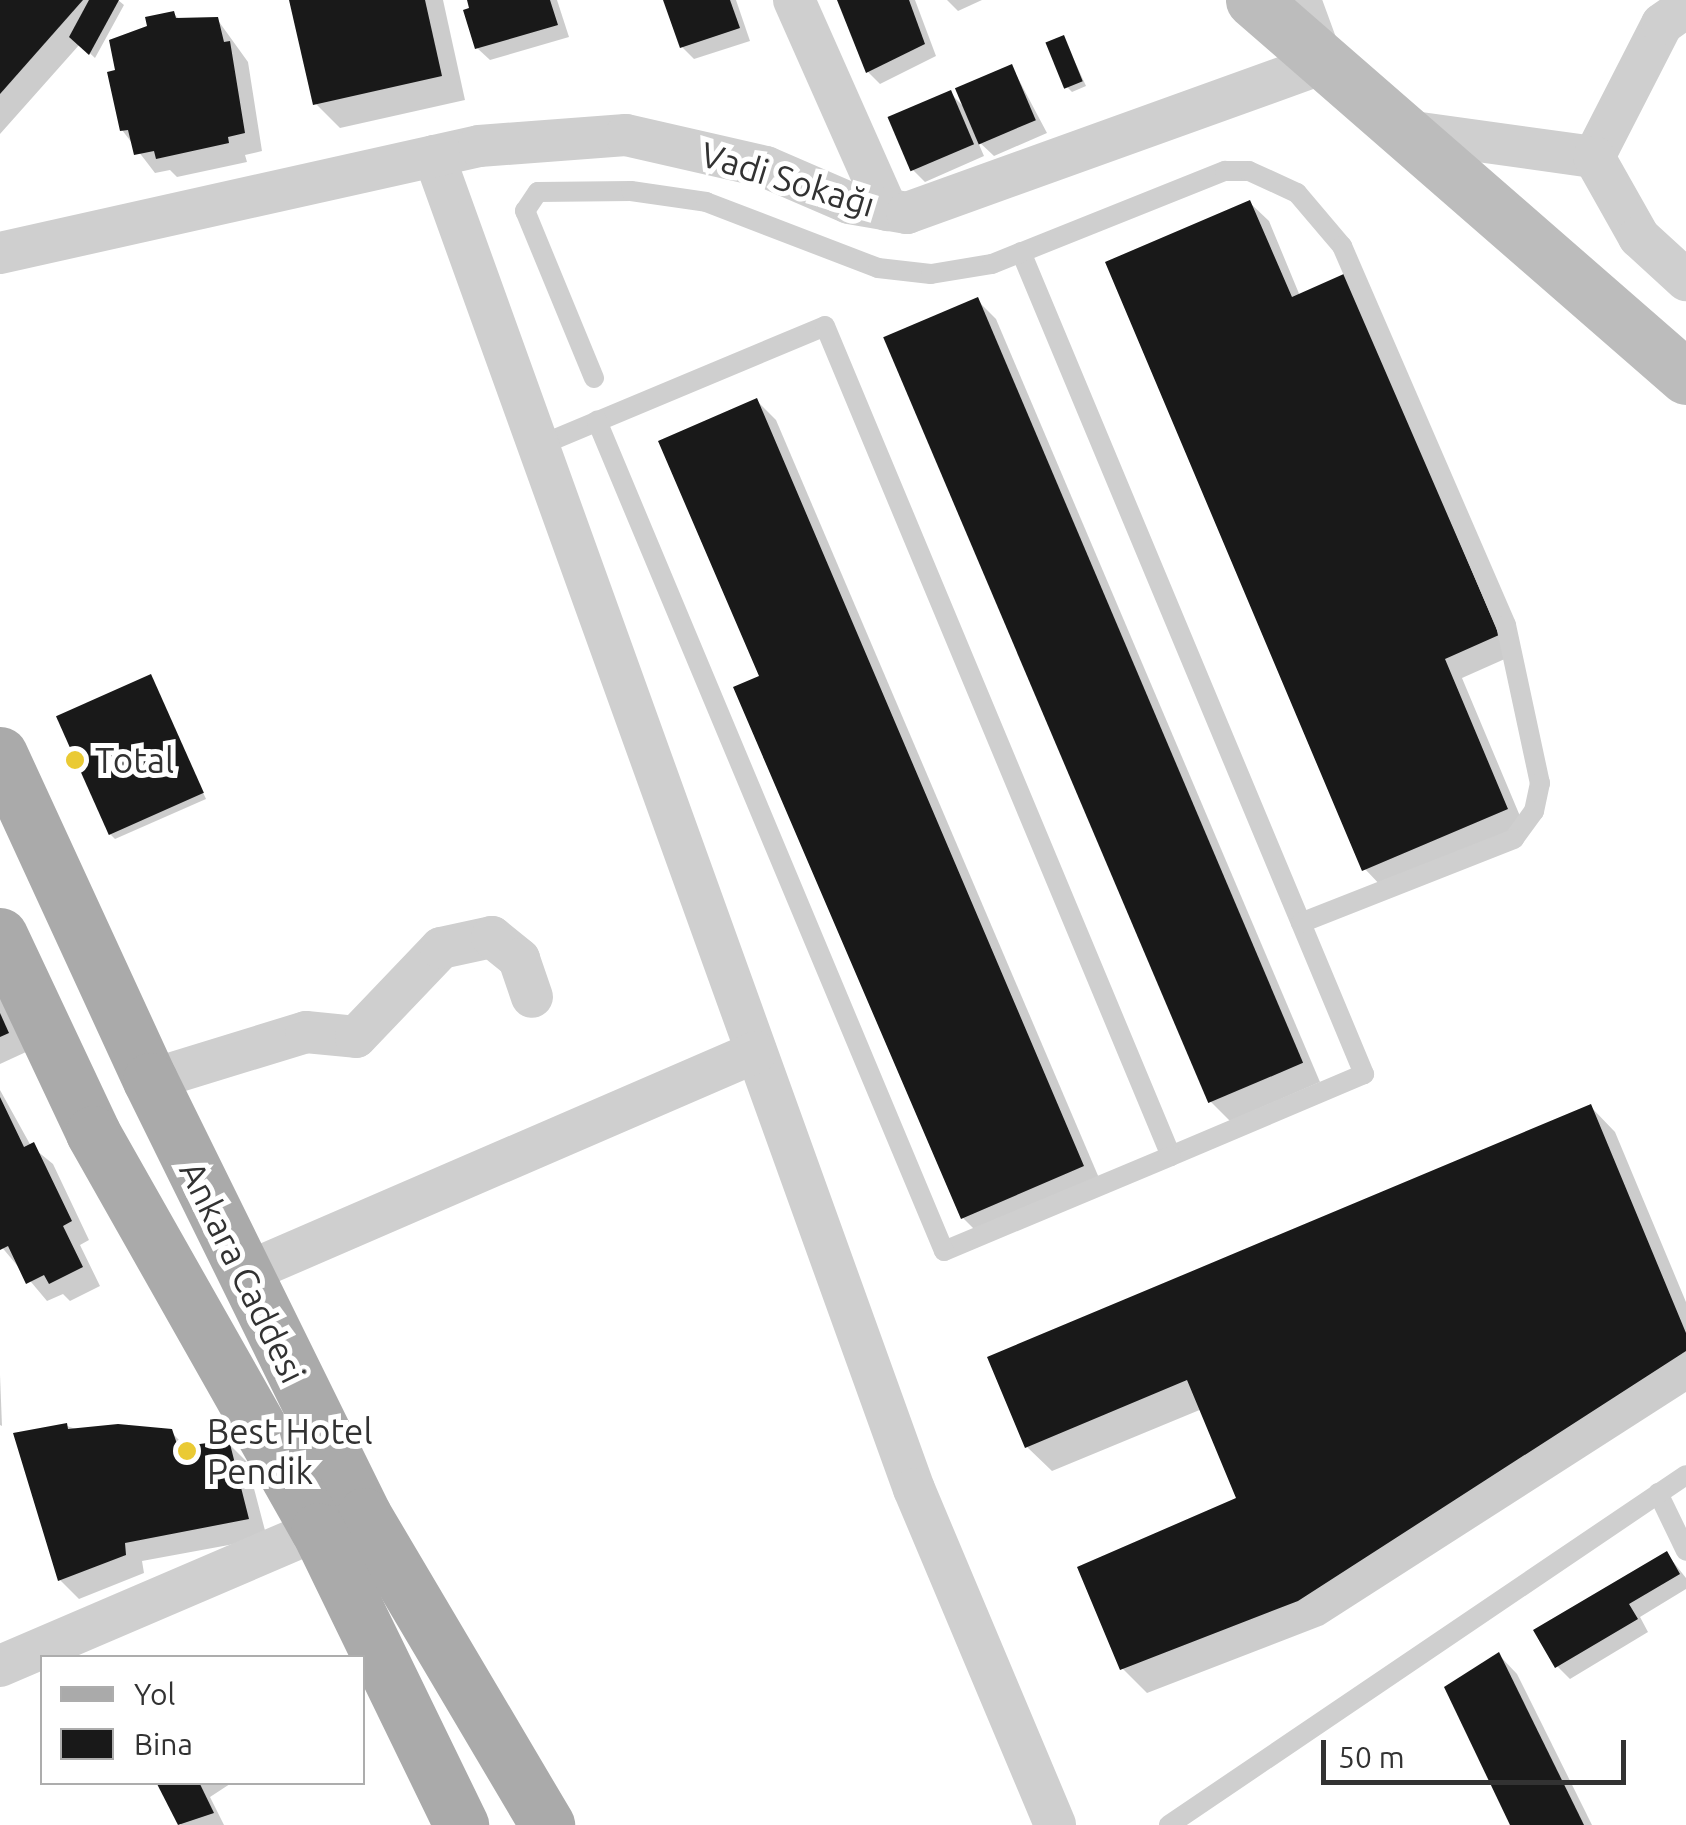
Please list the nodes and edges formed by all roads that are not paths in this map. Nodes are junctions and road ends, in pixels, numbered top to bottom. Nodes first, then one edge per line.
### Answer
1 (794, 0) edge
2 (1253, 0) edge
3 (1300, 0) edge
4 (1686, 7) edge
5 (1323, 63) junction
6 (1406, 131) junction
7 (434, 156) junction
8 (1594, 156) junction
9 (886, 210) junction
10 (1021, 252) junction
11 (0, 253) edge
12 (1686, 280) edge
13 (1686, 377) edge
14 (594, 378) dead end
15 (598, 421) junction
16 (536, 447) junction
17 (0, 754) edge
18 (1301, 922) junction
19 (0, 935) edge
20 (532, 997) dead end
21 (756, 1052) junction
22 (150, 1080) junction
23 (1171, 1156) junction
24 (243, 1274) junction
25 (1686, 1475) edge
26 (1658, 1493) junction
27 (318, 1530) junction
28 (1686, 1551) edge
29 (0, 1666) edge
30 (461, 1825) edge
31 (547, 1825) edge
32 (1055, 1825) edge
33 (1169, 1825) edge

1 - 9 street
2 - 5 street
3 - 5 street
4 - 8 street
5 - 6 street
5 - 9 street, Vadi Sokağı
6 - 8 street
6 - 13 street
7 - 9 street, Vadi Sokağı
7 - 11 street, Vadi Sokağı
7 - 16 street
8 - 12 street
10 - 14 lane
10 - 18 lane
10 - 18 lane
15 - 16 lane
15 - 23 lane
15 - 23 lane
16 - 21 street
17 - 22 main road, Ankara Caddesi
18 - 23 lane
19 - 27 main road, Ankara Caddesi
20 - 22 street
21 - 24 street
21 - 32 street
22 - 24 main road, Ankara Caddesi
24 - 31 main road, Ankara Caddesi
25 - 26 lane
26 - 28 lane
26 - 33 lane
27 - 29 street
27 - 30 main road, Ankara Caddesi

